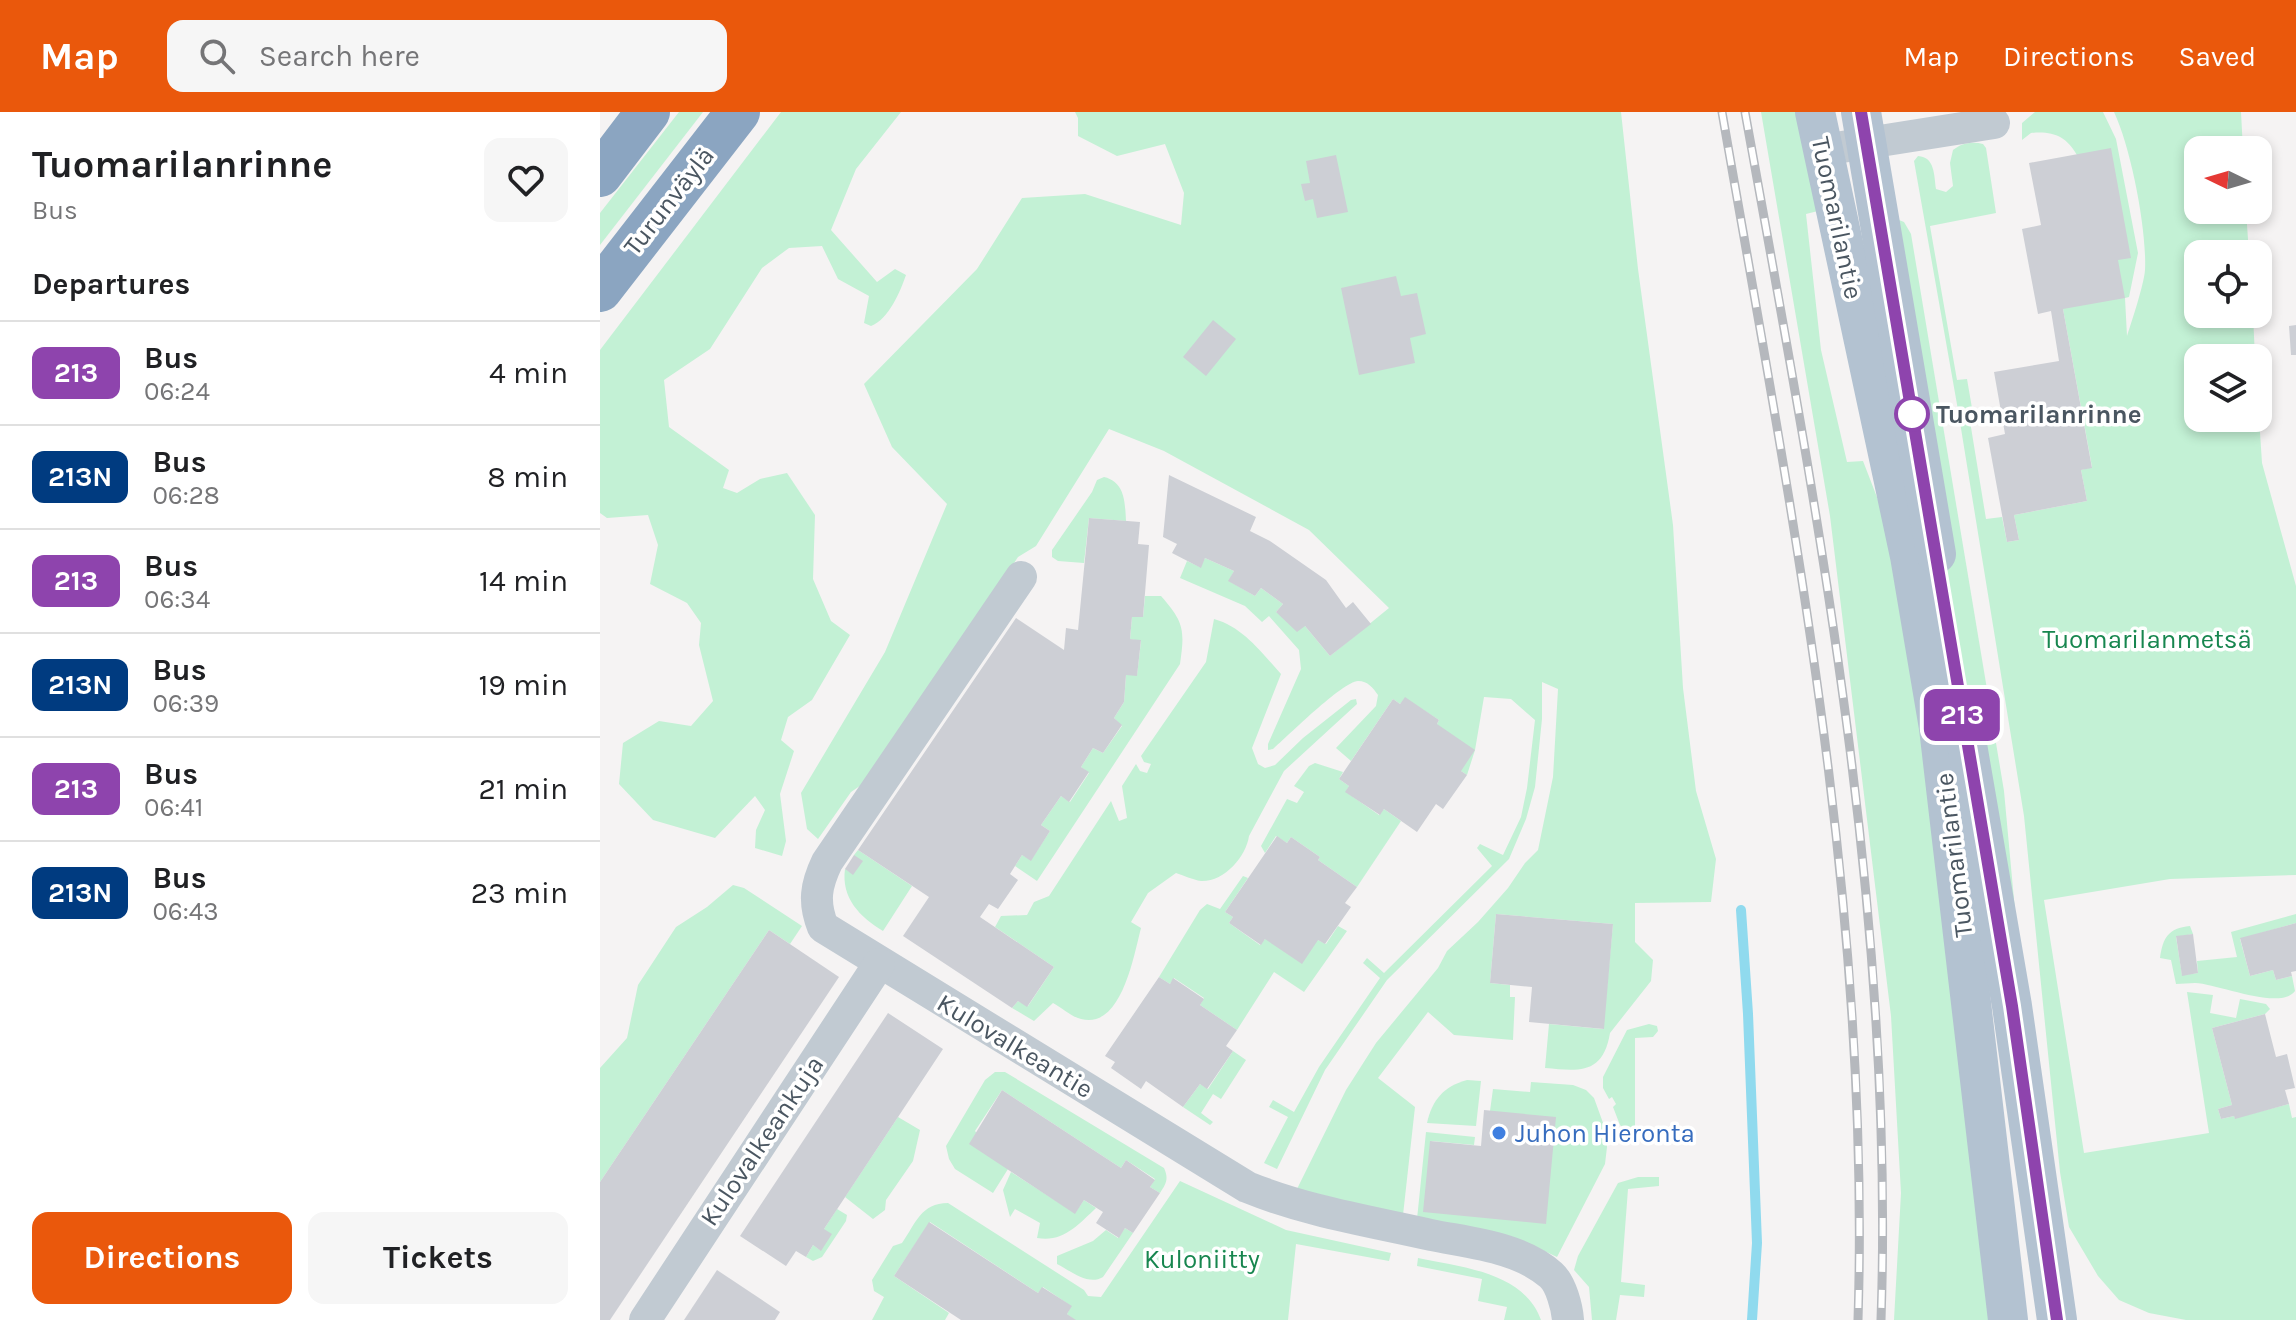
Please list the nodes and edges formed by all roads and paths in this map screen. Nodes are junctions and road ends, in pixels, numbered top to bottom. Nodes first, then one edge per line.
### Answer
1 (648, 112) edge
2 (738, 112) edge
3 (1994, 123) dead end
4 (1864, 127) edge
5 (1819, 131) edge
6 (600, 175) edge
7 (600, 290) edge
8 (1021, 577) dead end
9 (879, 964) junction
10 (645, 1320) edge
11 (1568, 1320) edge
12 (2008, 1320) edge
13 (2057, 1320) edge

1 - 6 highway
2 - 7 highway, Turunväylä
3 - 4 street
4 - 5 street
4 - 13 main road, Tuomarilantie
5 - 12 main road, Tuomarilantie
8 - 9 street, Kulovalkeantie
9 - 10 street, Kulovalkeankuja
9 - 11 street, Kulovalkeantie

